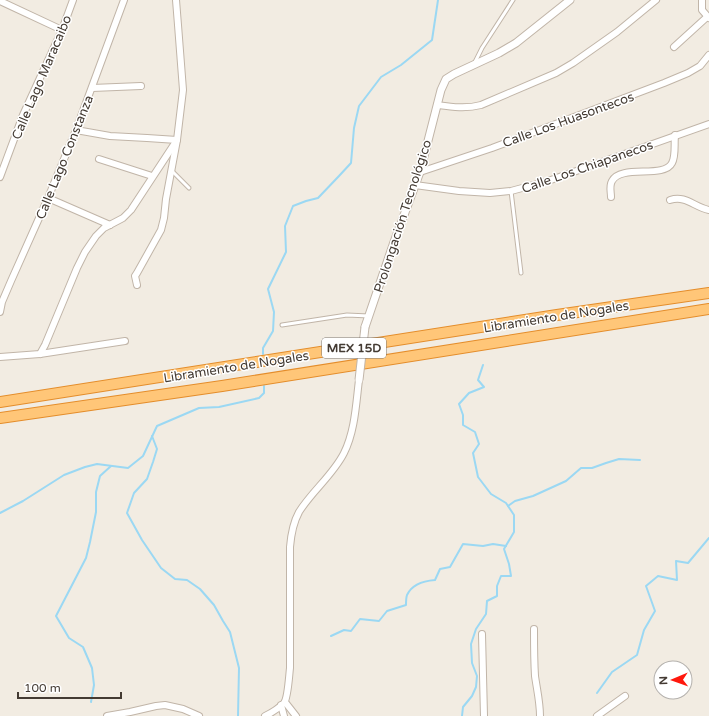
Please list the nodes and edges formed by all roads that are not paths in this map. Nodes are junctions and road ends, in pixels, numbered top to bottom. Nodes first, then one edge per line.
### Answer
1 (73, 0) edge
2 (124, 0) edge
3 (176, 0) edge
4 (513, 0) edge
5 (570, 0) edge
6 (656, 0) edge
7 (702, 0) edge
8 (0, 1) edge
9 (708, 18) edge
10 (62, 30) junction
11 (674, 47) dead end
12 (709, 55) edge
13 (474, 64) junction
14 (141, 86) dead end
15 (92, 88) junction
16 (437, 105) junction
17 (709, 124) edge
18 (76, 130) junction
19 (675, 136) junction
20 (177, 140) junction
21 (99, 159) dead end
22 (171, 170) junction
23 (420, 172) junction
24 (152, 176) junction
25 (0, 177) edge
26 (415, 185) junction
27 (190, 188) dead end
28 (511, 191) junction
29 (611, 197) dead end
30 (48, 198) junction
31 (670, 200) dead end
32 (709, 210) edge
33 (110, 225) junction
34 (521, 273) dead end
35 (137, 285) dead end
36 (709, 293) edge
37 (1, 302) edge
38 (709, 309) edge
39 (0, 312) edge
40 (369, 316) junction
41 (282, 325) dead end
42 (125, 341) dead end
43 (40, 354) junction
44 (0, 357) edge
45 (359, 380) joint
46 (0, 402) edge
47 (0, 418) edge
48 (534, 629) dead end
49 (482, 634) dead end
50 (625, 696) dead end
51 (283, 704) junction
52 (107, 716) edge
53 (199, 716) edge
54 (265, 716) edge
55 (284, 716) edge
56 (296, 716) edge
57 (484, 716) edge
58 (540, 716) edge
59 (597, 716) edge

1 - 10 street, Calle Lago Maracaibo
2 - 15 street, Calle Lago Constanza
3 - 20 street
4 - 13 lane
5 - 13 street, Prolongación Tecnológico
6 - 16 street
7 - 9 street
8 - 10 street
9 - 11 street
10 - 25 street, Calle Lago Maracaibo
12 - 23 street, Calle Los Huasontecos
13 - 16 street, Prolongación Tecnológico
14 - 15 street
15 - 18 street, Calle Lago Constanza
16 - 23 street, Prolongación Tecnológico
17 - 19 street, Calle Los Chiapanecos
18 - 20 street
18 - 30 street, Calle Lago Constanza
19 - 28 street, Calle Los Chiapanecos
19 - 29 street
20 - 22 street
20 - 24 street
21 - 24 street
22 - 27 lane
22 - 35 street
23 - 26 street, Prolongación Tecnológico
24 - 33 street
26 - 28 street, Calle Los Chiapanecos
26 - 40 street, Prolongación Tecnológico
28 - 34 lane
30 - 33 street
30 - 37 street, Calle Lago Constanza
31 - 32 street
33 - 43 street
36 - 46 highway, Libramiento de Nogales / MEX 15D
37 - 39 street, Calle Lago Constanza
38 - 47 highway, Libramiento de Nogales / MEX 15D
40 - 41 lane
40 - 45 street, Prolongación Tecnológico, bridge
42 - 43 street
43 - 44 street
45 - 51 street
48 - 58 street
49 - 57 street
50 - 59 street
51 - 54 street
51 - 55 street
51 - 56 street
52 - 53 street

